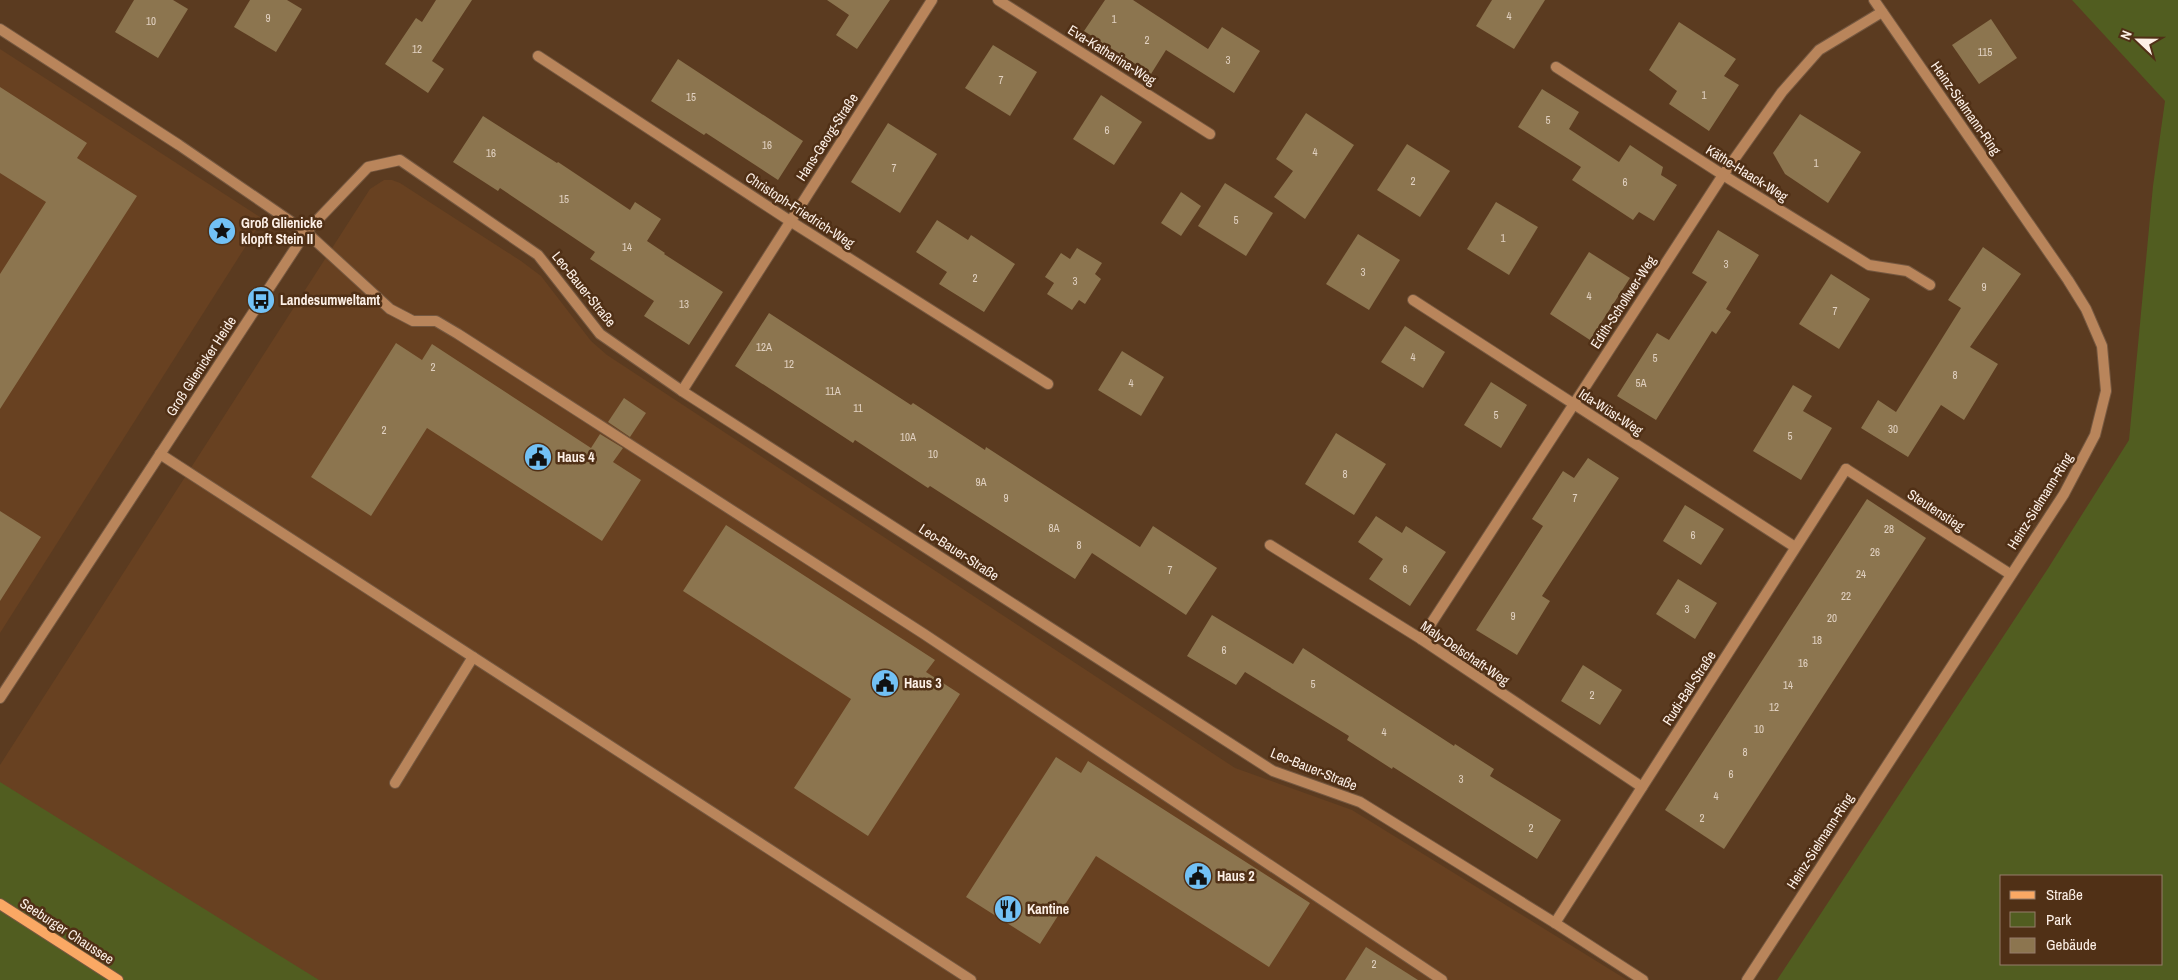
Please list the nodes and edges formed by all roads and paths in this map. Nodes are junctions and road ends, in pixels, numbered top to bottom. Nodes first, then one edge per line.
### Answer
1 (932, 0) edge
2 (998, 0) edge
3 (1874, 0) edge
4 (1882, 12) junction
5 (0, 30) edge
6 (538, 56) dead end
7 (1556, 67) dead end
8 (1210, 134) dead end
9 (1722, 175) junction
10 (790, 221) junction
11 (306, 232) junction
12 (1930, 285) dead end
13 (1413, 300) dead end
14 (1048, 384) dead end
15 (682, 391) junction
16 (1572, 404) junction
17 (160, 454) junction
18 (1846, 469) joint
19 (1270, 545) dead end
20 (1795, 546) junction
21 (2010, 574) junction
22 (1421, 639) junction
23 (473, 657) junction
24 (0, 698) edge
25 (395, 783) dead end
26 (1642, 787) junction
27 (0, 904) edge
28 (1555, 923) junction
29 (118, 980) edge
30 (971, 980) edge
31 (1442, 980) edge
32 (1643, 980) edge
33 (1747, 980) edge

1 - 10 street, Hans-Georg-Straße
2 - 8 street, Eva-Katharina-Weg
3 - 4 street, Heinz-Sielmann-Ring
4 - 9 street, Edith-Schollwer-Weg
4 - 21 street, Heinz-Sielmann-Ring
5 - 11 street
6 - 10 street, Christoph-Friedrich-Weg
7 - 9 street, Käthe-Haack-Weg
9 - 12 street, Käthe-Haack-Weg
9 - 16 street, Edith-Schollwer-Weg
10 - 14 street, Christoph-Friedrich-Weg
10 - 15 street, Hans-Georg-Straße
11 - 15 street, Leo-Bauer-Straße
11 - 17 street, Groß Glienicker Heide
11 - 31 street
13 - 16 street, Ida-Wüst-Weg
15 - 28 street, Leo-Bauer-Straße
16 - 20 street, Ida-Wüst-Weg
16 - 22 street, Edith-Schollwer-Weg
17 - 23 street
17 - 24 street, Groß Glienicker Heide
18 - 20 street, Rudi-Ball-Straße
18 - 21 street, Steutenstieg
19 - 22 street, Maly-Delschaft-Weg
20 - 26 street, Rudi-Ball-Straße
21 - 33 street, Heinz-Sielmann-Ring
22 - 26 street, Maly-Delschaft-Weg
23 - 25 street
23 - 30 street
26 - 28 street, Rudi-Ball-Straße
27 - 29 street, Seeburger Chaussee
28 - 32 street, Leo-Bauer-Straße

